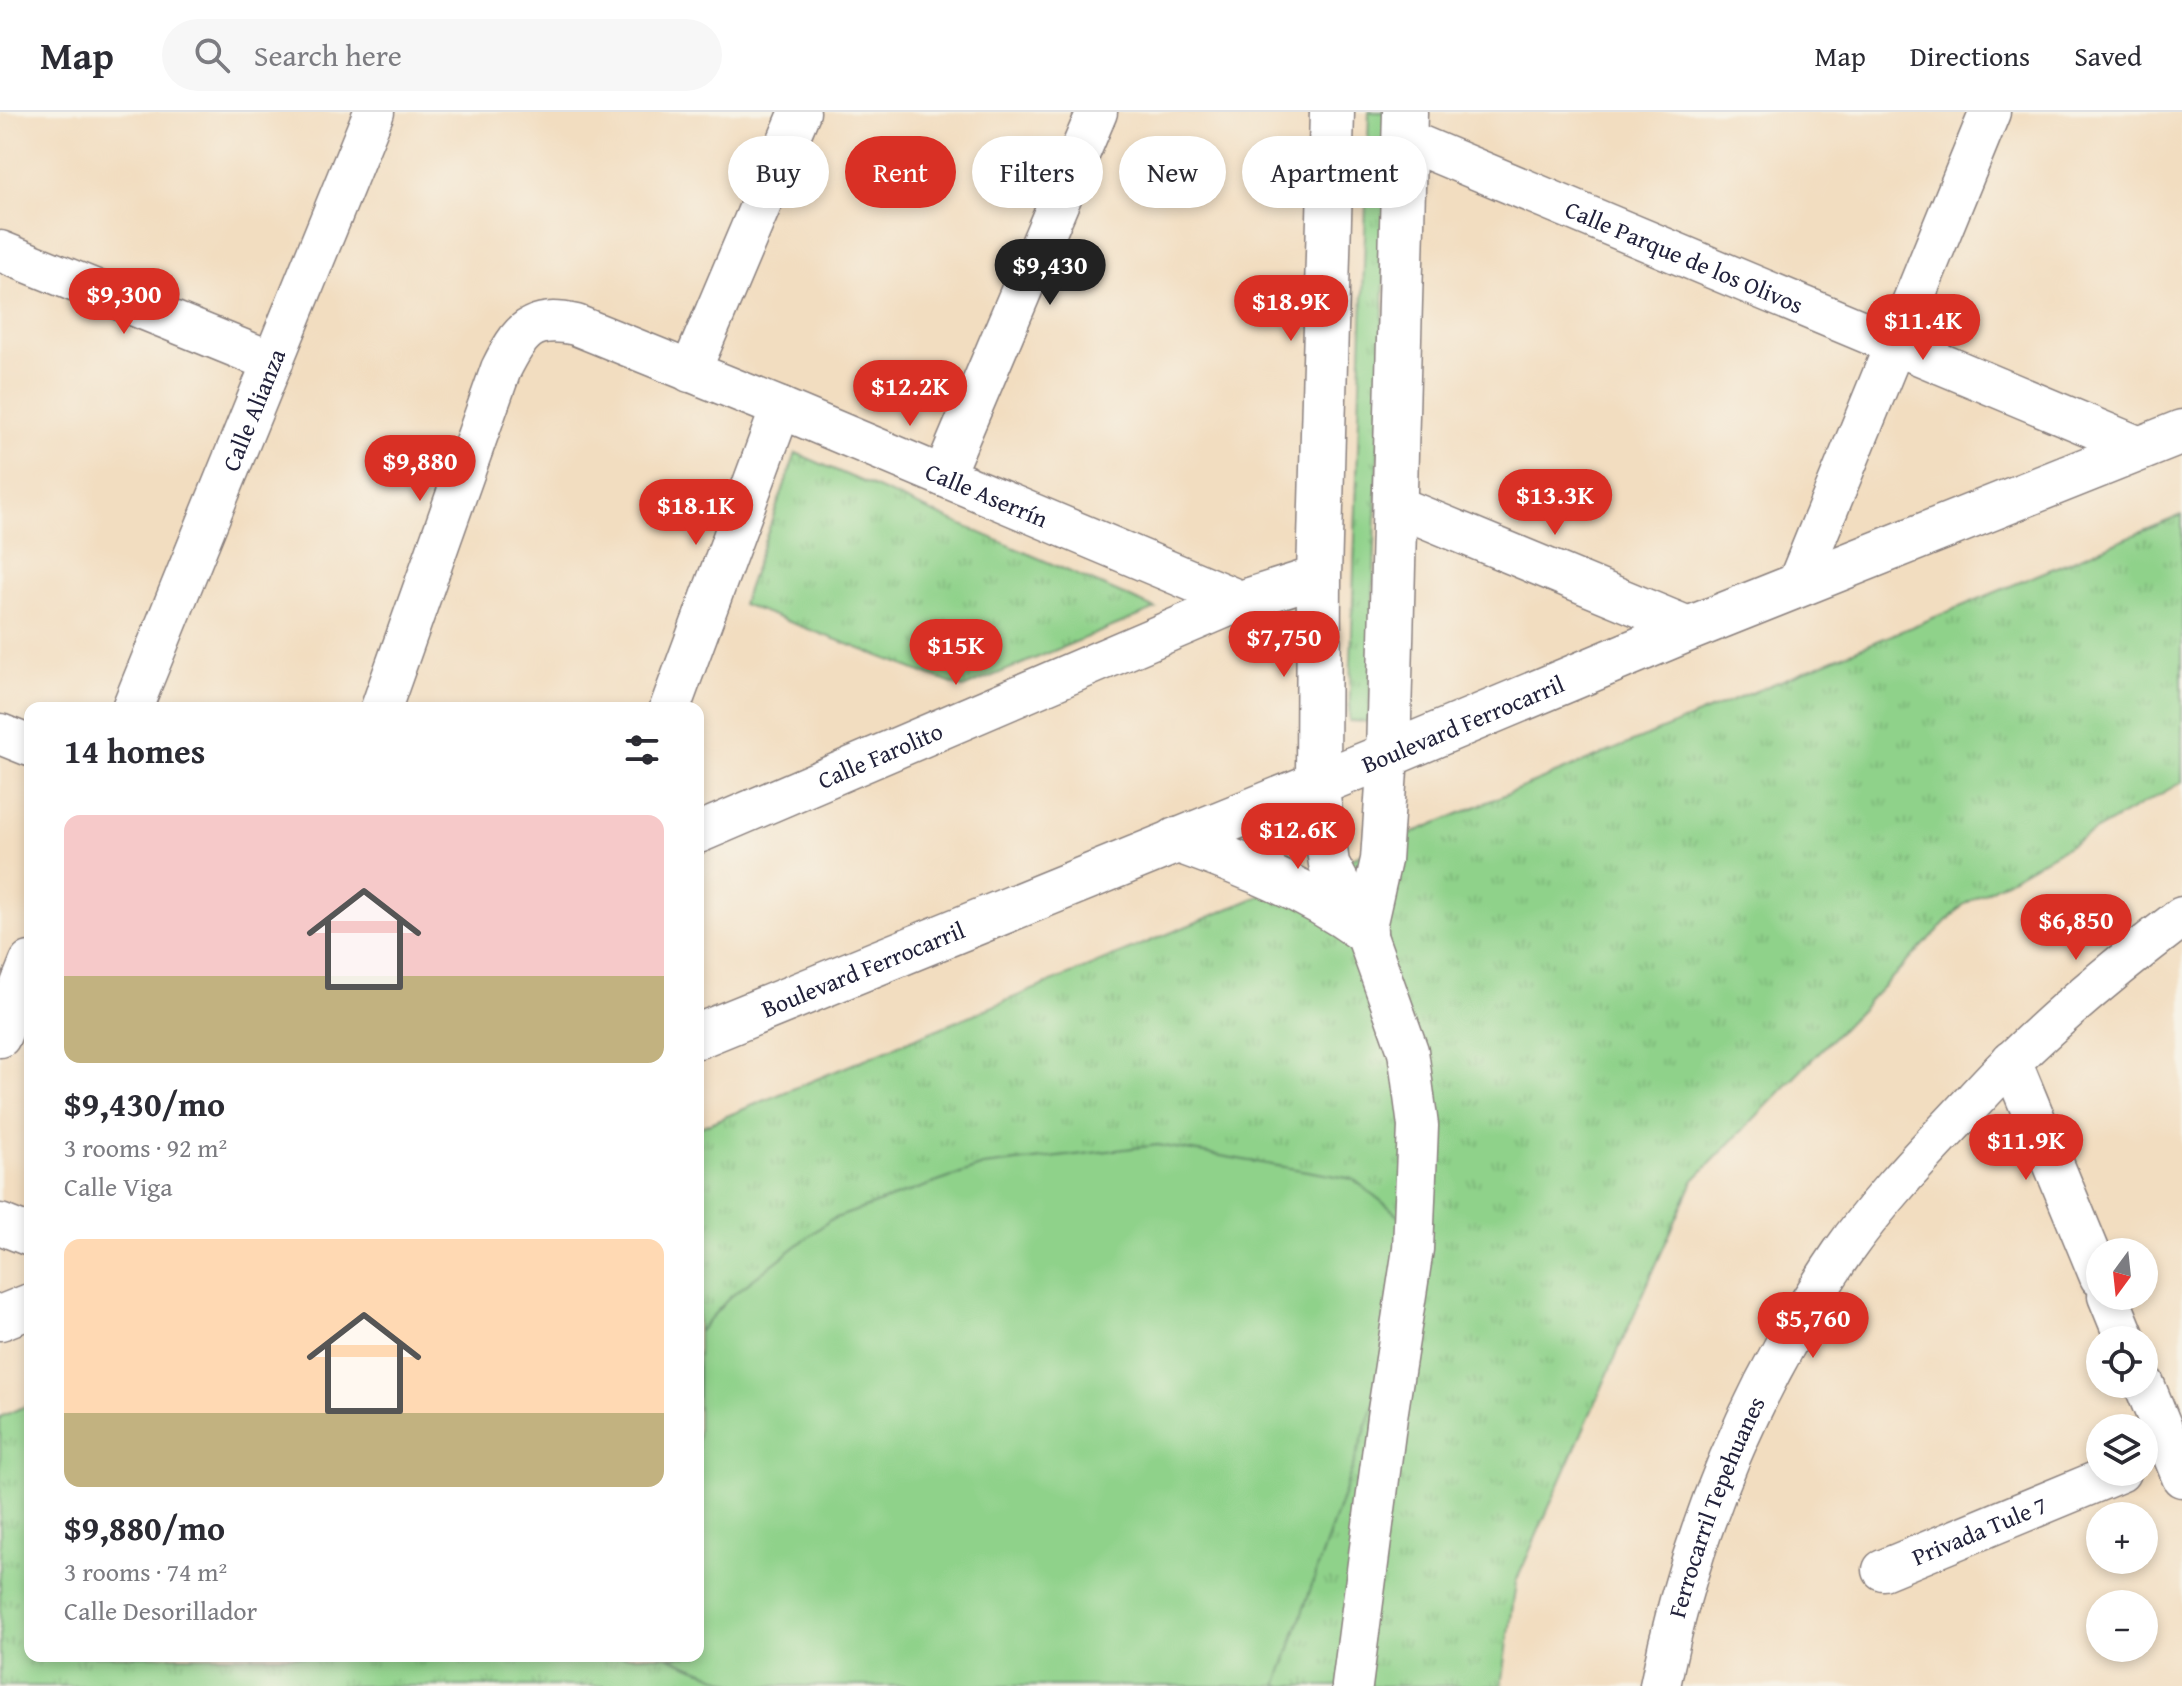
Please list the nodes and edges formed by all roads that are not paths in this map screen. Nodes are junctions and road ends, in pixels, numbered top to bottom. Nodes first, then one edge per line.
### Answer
1 (374, 112) edge
2 (800, 112) edge
3 (1097, 112) edge
4 (1332, 112) edge
5 (1990, 112) edge
6 (1405, 125) edge
7 (0, 251) edge
8 (1895, 345) junction
9 (273, 362) junction
10 (690, 372) junction
11 (781, 408) junction
12 (2182, 432) edge
13 (2142, 448) junction
14 (943, 476) junction
15 (1394, 505) junction
16 (1319, 576) junction
17 (1796, 587) junction
18 (1240, 601) junction
19 (1691, 628) junction
20 (134, 702) edge
21 (383, 702) edge
22 (672, 702) edge
23 (0, 734) edge
24 (24, 744) edge
25 (1388, 755) junction
26 (1318, 783) junction
27 (704, 830) edge
28 (1176, 840) junction
29 (2182, 917) edge
30 (1365, 931) junction
31 (24, 977) edge
32 (704, 1034) edge
33 (0, 1037) edge
34 (2011, 1061) junction
35 (0, 1224) edge
36 (24, 1234) edge
37 (2086, 1243) edge
38 (24, 1308) edge
39 (0, 1318) edge
40 (2149, 1398) edge
41 (2170, 1459) edge
42 (2086, 1486) edge
43 (1883, 1570) dead end
44 (1352, 1686) edge
45 (1660, 1686) edge

1 - 9 street, Calle Alianza
2 - 10 street
3 - 14 street
4 - 16 main road
5 - 8 street
6 - 8 street, Calle Parque de los Olivos
6 - 15 main road
7 - 9 street
8 - 13 street, Calle Parque de los Olivos
8 - 17 street
9 - 20 street, Calle Alianza
10 - 11 street, Calle Aserrín
10 - 21 street, Calle Aserrín
11 - 14 street, Calle Aserrín
11 - 22 street
12 - 13 main road, Boulevard Ferrocarril
13 - 17 main road, Boulevard Ferrocarril
14 - 18 street, Calle Aserrín
15 - 19 street
15 - 25 main road
16 - 18 street
16 - 26 main road
17 - 19 main road, Boulevard Ferrocarril
18 - 27 street, Calle Farolito
19 - 25 main road, Boulevard Ferrocarril
23 - 24 street
25 - 26 main road, Boulevard Ferrocarril
25 - 30 street
26 - 28 main road, Boulevard Ferrocarril
26 - 30 street
28 - 30 main road
28 - 32 main road, Boulevard Ferrocarril
29 - 34 street, Ferrocarril Tepehuanes
30 - 44 street
31 - 33 street
34 - 37 street
34 - 45 street, Ferrocarril Tepehuanes
35 - 36 street
38 - 39 main road
40 - 41 street
42 - 43 street, Privada Tule 7

